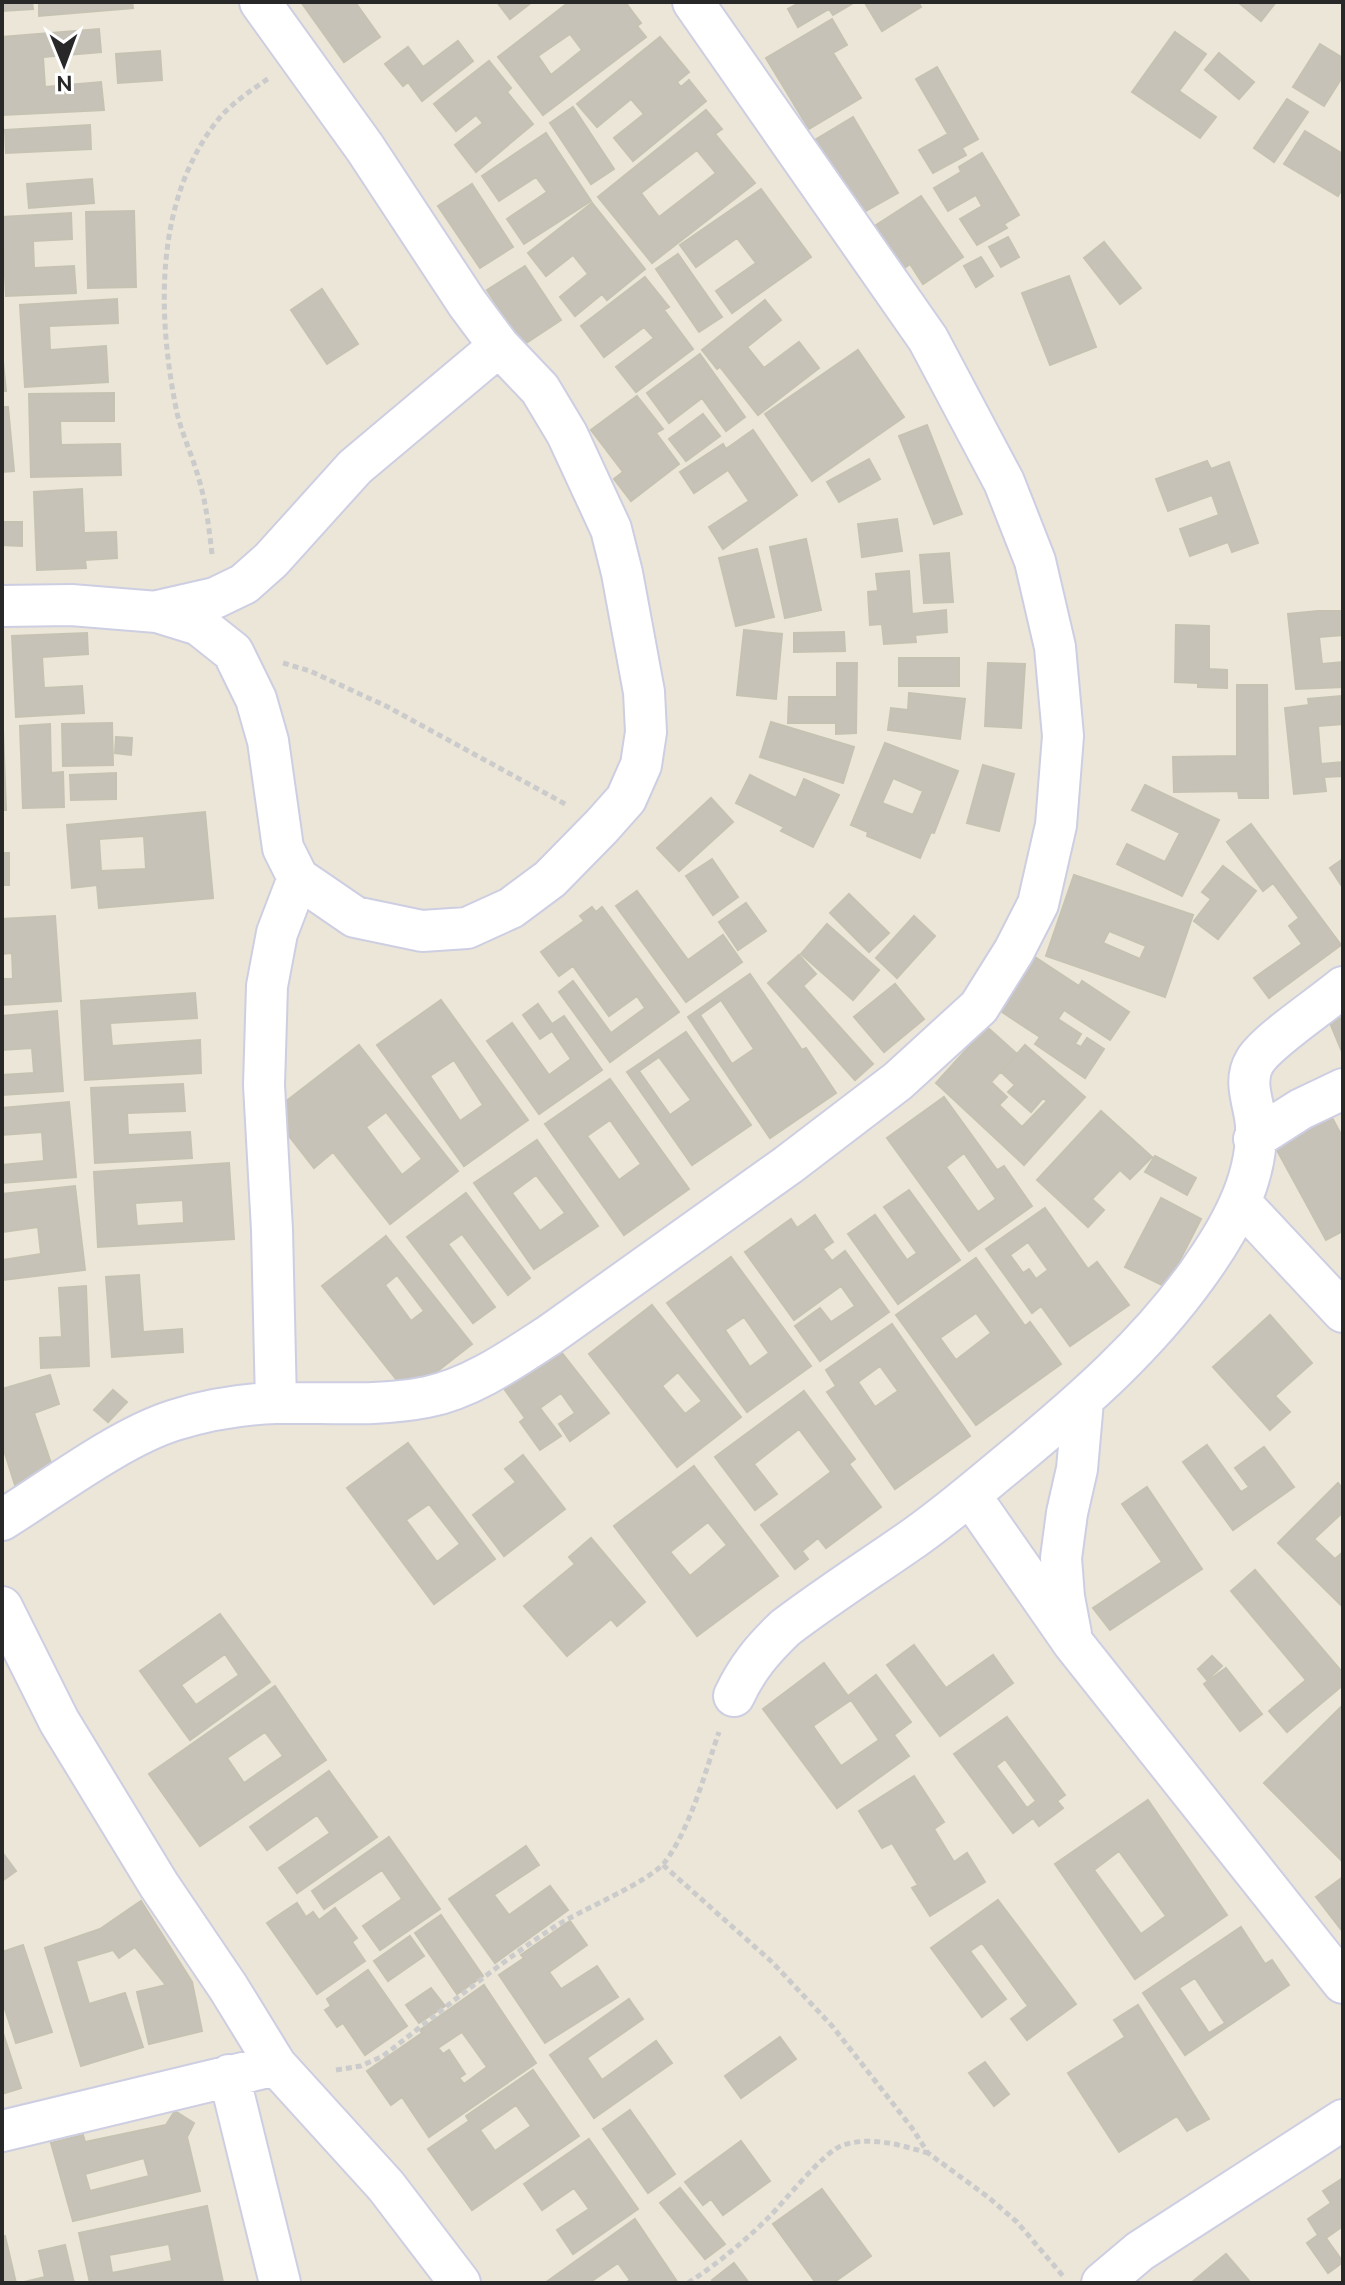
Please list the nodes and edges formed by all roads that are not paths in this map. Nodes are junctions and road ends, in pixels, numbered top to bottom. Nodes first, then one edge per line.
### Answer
1 (260, 2) edge
2 (693, 2) edge
3 (499, 346) junction
4 (2, 606) edge
5 (157, 612) junction
6 (298, 878) junction
7 (1343, 987) edge
8 (1343, 1089) edge
9 (1254, 1139) junction
10 (1240, 1202) junction
11 (1343, 1312) edge
12 (1083, 1401) junction
13 (276, 1403) junction
14 (970, 1495) junction
15 (2, 1520) edge
16 (2, 1607) edge
17 (1073, 1643) junction
18 (734, 1696) road end
19 (1343, 1983) edge
20 (276, 2065) junction
21 (229, 2075) junction
22 (1343, 2120) edge
23 (2, 2131) edge
24 (280, 2283) edge
25 (460, 2283) edge
26 (1102, 2283) edge

1 - 3 street
2 - 13 street
3 - 5 street
3 - 6 street
4 - 5 street
5 - 6 street
6 - 13 street
7 - 9 street
8 - 9 street
9 - 10 street
10 - 11 street
10 - 12 street
12 - 14 street
12 - 17 street
13 - 15 street
14 - 17 street
14 - 18 street
16 - 20 street
17 - 19 street
20 - 21 street
20 - 25 street
21 - 23 street
21 - 24 street
22 - 26 street

